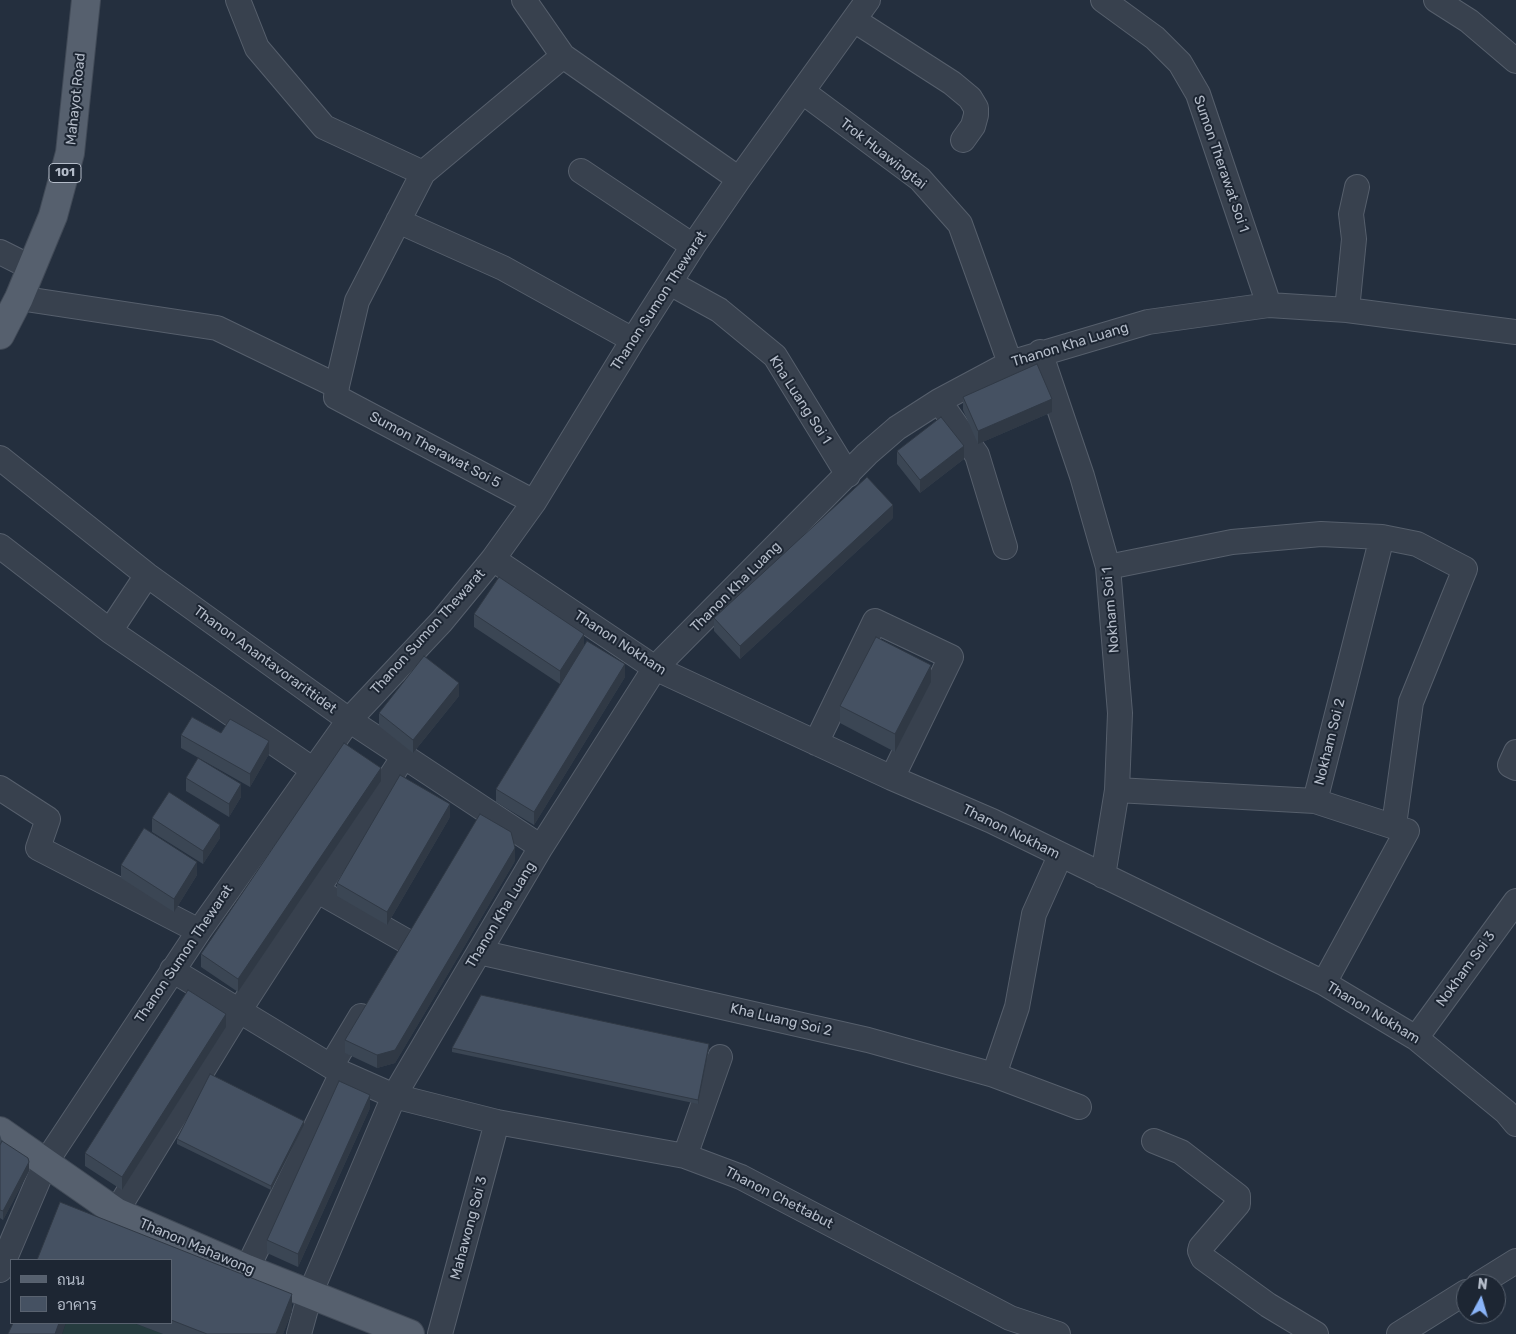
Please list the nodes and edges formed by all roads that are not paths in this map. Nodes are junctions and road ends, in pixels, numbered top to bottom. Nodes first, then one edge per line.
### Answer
1 (86, 0) edge
2 (238, 0) edge
3 (524, 0) edge
4 (868, 0) edge
5 (1104, 0) edge
6 (1436, 0) edge
7 (854, 20) junction
8 (564, 56) junction
9 (1516, 61) edge
10 (803, 92) junction
11 (963, 140) dead end
12 (581, 172) dead end
13 (423, 174) junction
14 (739, 179) junction
15 (1357, 187) dead end
16 (398, 221) junction
17 (693, 246) junction
18 (0, 252) edge
19 (32, 268) junction
20 (670, 283) junction
21 (19, 298) junction
22 (1269, 305) junction
23 (1347, 310) junction
24 (1516, 332) edge
25 (0, 335) edge
26 (633, 340) junction
27 (1040, 352) junction
28 (1010, 362) junction
29 (337, 392) junction
30 (939, 400) junction
31 (0, 458) edge
32 (848, 475) junction
33 (534, 502) junction
34 (1382, 537) junction
35 (0, 546) edge
36 (1005, 546) dead end
37 (493, 559) junction
38 (1108, 567) junction
39 (147, 576) junction
40 (110, 632) junction
41 (655, 668) junction
42 (349, 720) junction
43 (816, 743) junction
44 (1516, 752) edge
45 (404, 756) junction
46 (312, 768) junction
47 (1516, 768) edge
48 (892, 778) junction
49 (0, 788) edge
50 (1117, 790) junction
51 (1315, 800) junction
52 (1394, 825) junction
53 (541, 846) junction
54 (1060, 856) junction
55 (1103, 876) junction
56 (318, 891) junction
57 (1516, 901) edge
58 (199, 931) junction
59 (406, 941) edge
60 (479, 952) junction
61 (172, 970) junction
62 (1324, 983) junction
63 (371, 999) edge
64 (239, 1011) junction
65 (1416, 1038) junction
66 (720, 1056) dead end
67 (336, 1069) junction
68 (994, 1075) junction
69 (394, 1096) junction
70 (1079, 1107) dead end
71 (497, 1122) junction
72 (1516, 1124) edge
73 (0, 1131) edge
74 (1154, 1141) dead end
75 (685, 1156) junction
76 (46, 1162) junction
77 (116, 1212) junction
78 (1516, 1261) edge
79 (247, 1269) junction
80 (0, 1270) edge
81 (1495, 1274) edge
82 (310, 1294) junction
83 (1456, 1298) edge
84 (299, 1334) edge
85 (410, 1334) edge
86 (440, 1334) edge
87 (1058, 1334) edge
88 (1316, 1334) edge
89 (1399, 1334) edge

1 - 19 main road, Mahayot Road / 101
2 - 13 street
3 - 8 street
4 - 7 street, Thanon Sumon Thewarat
5 - 22 street, Sumon Therawat Soi 1
6 - 9 street
7 - 10 street, Thanon Sumon Thewarat
7 - 11 street
8 - 13 street
8 - 14 street
10 - 14 street, Thanon Sumon Thewarat
10 - 28 street, Trok Huawingtai
12 - 17 street
13 - 16 street
14 - 17 street, Thanon Sumon Thewarat
15 - 23 street
16 - 26 street
16 - 29 street
17 - 20 street, Thanon Sumon Thewarat
18 - 19 street
19 - 21 main road, Mahayot Road / 101
20 - 26 street, Thanon Sumon Thewarat
20 - 32 street, Kha Luang Soi 1
21 - 25 main road, Mahayot Road / 101
21 - 29 street, Sumon Therawat Soi 5
22 - 23 street, Thanon Kha Luang
22 - 27 street, Thanon Kha Luang
23 - 24 street, Thanon Kha Luang
26 - 33 street, Thanon Sumon Thewarat
27 - 28 street, Thanon Kha Luang
27 - 38 street, Nokham Soi 1
28 - 30 street, Thanon Kha Luang
29 - 33 street, Sumon Therawat Soi 5
30 - 32 street, Thanon Kha Luang
30 - 36 street
31 - 39 street, Thanon Anantavorarittidet
32 - 41 street, Thanon Kha Luang
33 - 37 street, Thanon Sumon Thewarat
34 - 38 street
34 - 51 street, Nokham Soi 2
34 - 52 street
35 - 40 street
37 - 41 street, Thanon Nokham
37 - 42 street, Thanon Sumon Thewarat
38 - 50 street, Nokham Soi 1
39 - 40 street
39 - 42 street, Thanon Anantavorarittidet
40 - 46 street
41 - 43 street, Thanon Nokham
41 - 53 street, Thanon Kha Luang
42 - 45 street, Thanon Anantavorarittidet
42 - 46 street, Thanon Sumon Thewarat
43 - 48 street, Thanon Nokham
43 - 48 street
44 - 47 street
45 - 53 street, Thanon Anantavorarittidet
45 - 56 street
46 - 58 street, Thanon Sumon Thewarat
48 - 54 street, Thanon Nokham
49 - 58 street
50 - 51 street
50 - 55 street, Nokham Soi 1
51 - 52 street, Nokham Soi 2
52 - 62 street
53 - 60 street, Thanon Kha Luang
54 - 55 street, Thanon Nokham
54 - 68 street
55 - 62 street, Thanon Nokham
56 - 59 street
56 - 64 street
57 - 65 street, Nokham Soi 3
58 - 61 street, Thanon Sumon Thewarat
60 - 68 street, Kha Luang Soi 2
60 - 69 street, Thanon Kha Luang
61 - 64 street, Thanon Chettabut
61 - 76 street, Thanon Sumon Thewarat
62 - 65 street, Thanon Nokham
63 - 67 street
64 - 67 street, Thanon Chettabut
64 - 77 street
65 - 72 street, Thanon Nokham
66 - 75 street
67 - 69 street, Thanon Chettabut
67 - 79 street
68 - 70 street, Kha Luang Soi 2
69 - 71 street, Thanon Chettabut
69 - 82 street, Thanon Kha Luang
71 - 75 street, Thanon Chettabut
71 - 86 street, Mahawong Soi 3
73 - 76 main road, Thanon Mahawong
74 - 88 street
75 - 87 street, Thanon Chettabut
76 - 77 main road, Thanon Mahawong
76 - 80 street, Thanon Sumon Thewarat
77 - 79 main road, Thanon Mahawong
78 - 81 street
79 - 82 main road, Thanon Mahawong
82 - 84 street, Thanon Kha Luang
82 - 85 main road, Thanon Mahawong
83 - 89 street

